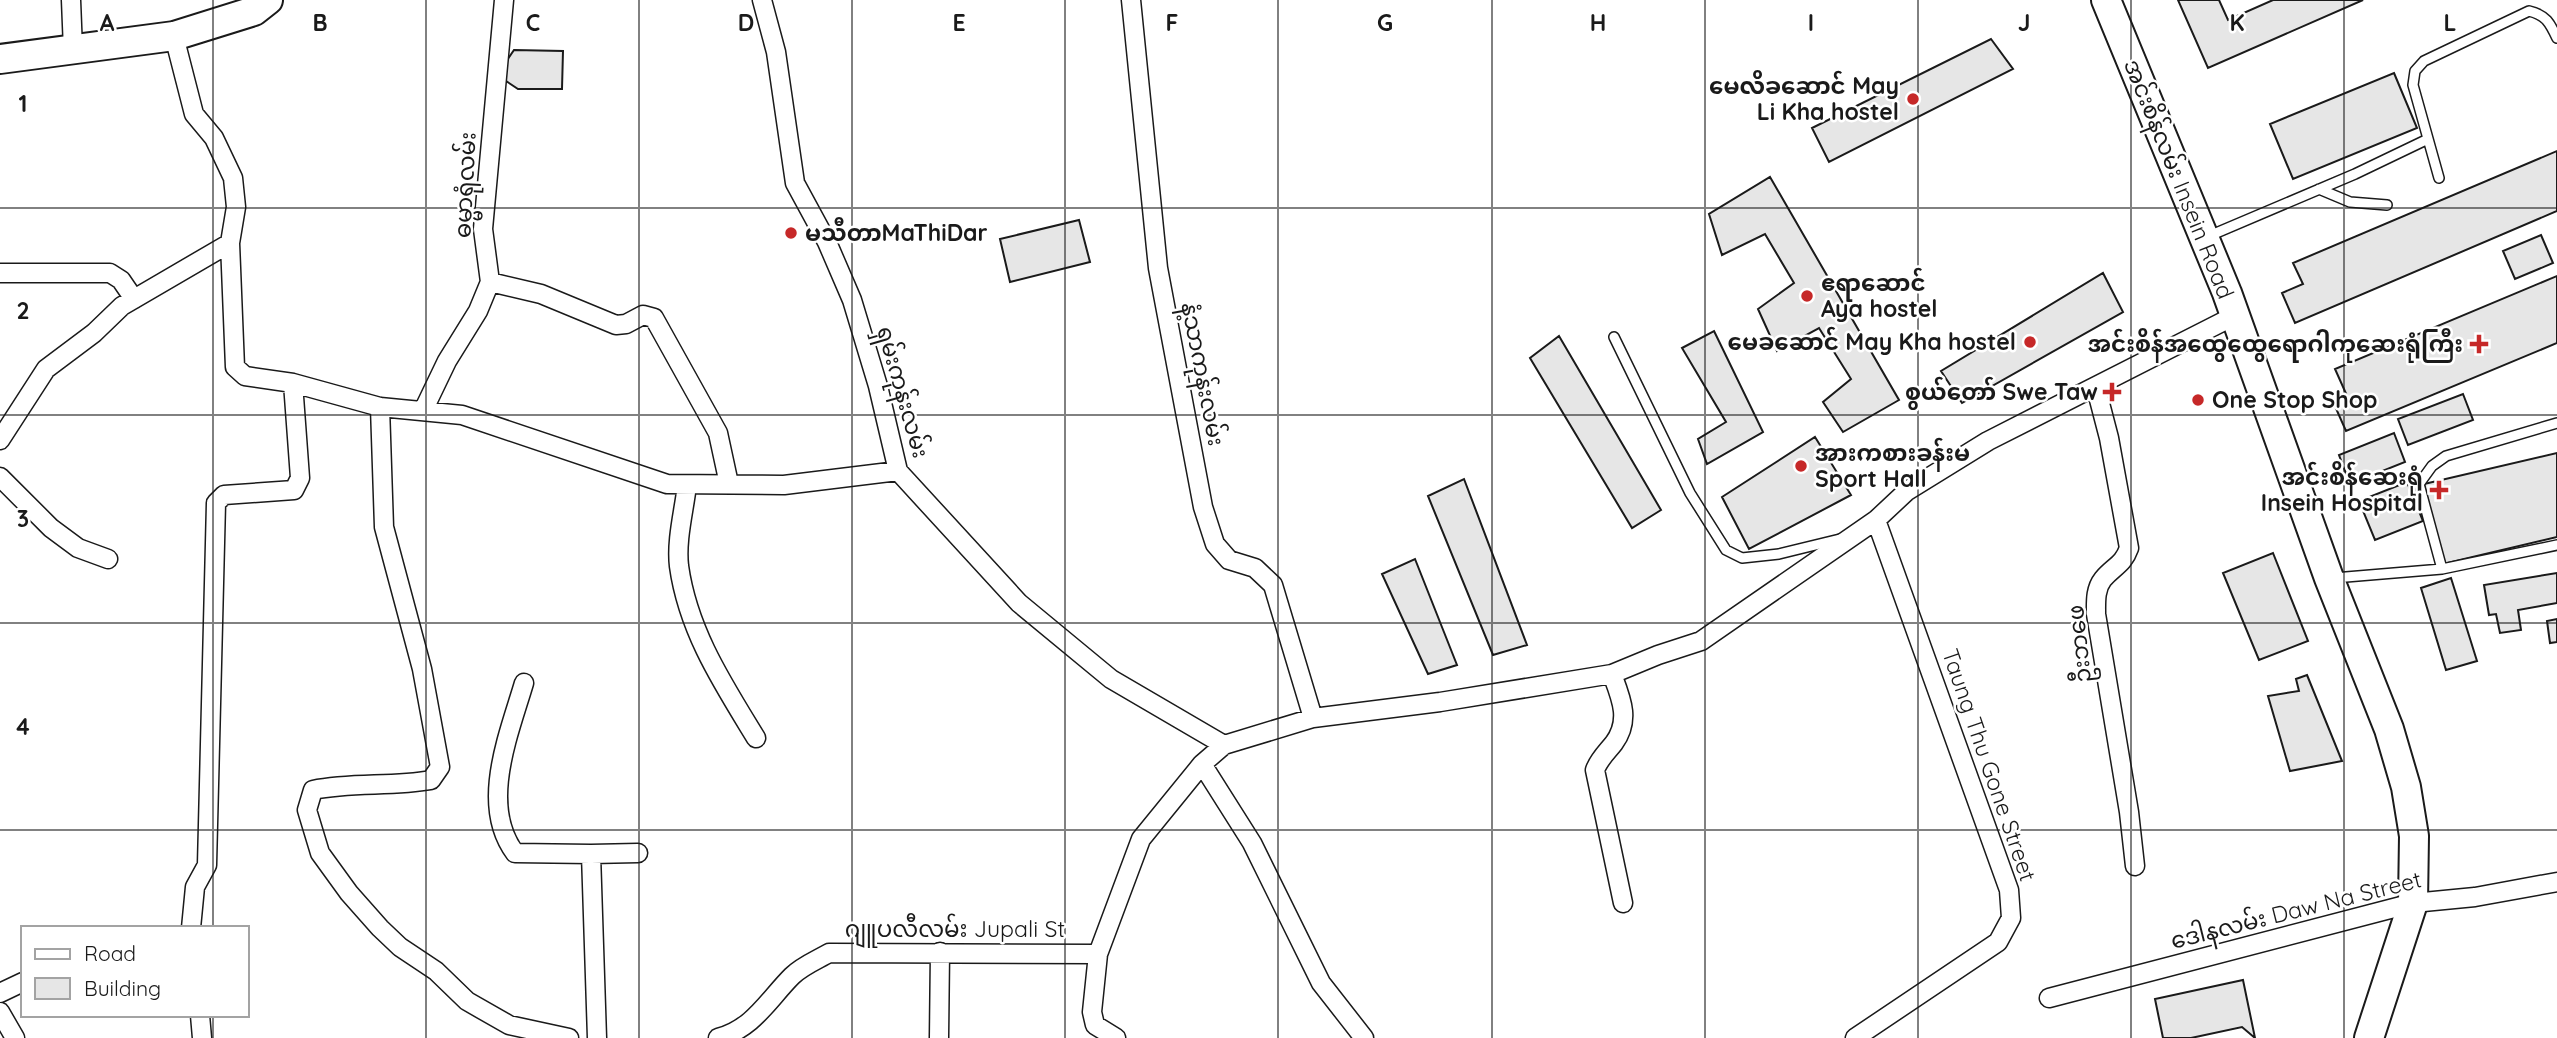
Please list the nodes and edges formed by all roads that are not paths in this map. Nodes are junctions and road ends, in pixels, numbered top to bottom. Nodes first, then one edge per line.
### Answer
1 (71, 0) edge
2 (268, 0) edge
3 (504, 0) edge
4 (762, 0) edge
5 (1131, 0) edge
6 (2106, 0) edge
7 (174, 36) junction
8 (2557, 38) edge
9 (73, 50) junction
10 (0, 59) edge
11 (2428, 139) junction
12 (2439, 178) dead end
13 (2319, 189) junction
14 (2387, 205) dead end
15 (2202, 239) junction
16 (230, 243) junction
17 (0, 273) edge
18 (490, 282) junction
19 (134, 299) junction
20 (2234, 316) junction
21 (1614, 337) dead end
22 (293, 383) junction
23 (2096, 388) junction
24 (380, 407) junction
25 (423, 411) junction
26 (2557, 422) edge
27 (0, 440) edge
28 (898, 471) junction
29 (0, 477) edge
30 (729, 484) junction
31 (687, 485) junction
32 (1876, 520) junction
33 (1854, 536) junction
34 (2557, 545) edge
35 (108, 559) dead end
36 (2442, 569) junction
37 (2329, 578) junction
38 (1612, 674) junction
39 (524, 683) dead end
40 (1313, 718) junction
41 (756, 738) dead end
42 (1224, 745) junction
43 (1202, 764) junction
44 (638, 853) dead end
45 (591, 855) junction
46 (2134, 866) dead end
47 (2557, 882) edge
48 (1623, 902) dead end
49 (2413, 903) junction
50 (191, 926) edge
51 (940, 952) junction
52 (1098, 954) junction
53 (21, 983) edge
54 (0, 993) edge
55 (2049, 998) dead end
56 (0, 1012) edge
57 (200, 1017) edge
58 (1875, 1033) edge
59 (726, 1037) edge
60 (15, 1038) edge
61 (202, 1038) edge
62 (569, 1038) edge
63 (597, 1038) edge
64 (939, 1038) edge
65 (1116, 1038) edge
66 (1364, 1038) edge
67 (1855, 1038) edge
68 (2369, 1038) edge

1 - 9 street
2 - 7 main road
3 - 18 street, ဓမ္မာရုံလမ်း
4 - 28 street, ရှမ်းကုန်းလမ်း
5 - 40 street, နံ့သာကုန်းလမ်း
6 - 15 main road, အင်းစိန်လမ်း Insein Road
7 - 9 main road
7 - 16 street
8 - 11 lane
9 - 10 main road
11 - 12 lane
11 - 13 lane
13 - 14 lane
13 - 15 lane
15 - 20 main road, အင်းစိန်လမ်း Insein Road
16 - 19 street
16 - 22 street
17 - 19 street
18 - 25 street
18 - 30 street
19 - 27 street
20 - 23 street
20 - 37 main road, အင်းစိန်လမ်း Insein Road
21 - 33 lane
22 - 24 street
22 - 50 street
23 - 32 street
23 - 46 street, ဦးဘဖေ
24 - 25 street
24 - 62 street
25 - 31 street
26 - 36 lane
28 - 30 street
28 - 42 street, ရှမ်းကုန်းလမ်း
29 - 35 street
30 - 31 street
31 - 41 street
32 - 33 street
32 - 58 street, Taung Thu Gone Street
33 - 38 street
34 - 36 lane
36 - 37 lane
37 - 49 main road, အင်းစိန်လမ်း Insein Road
38 - 40 street
38 - 48 street
39 - 45 street
40 - 42 street
42 - 43 street
43 - 52 street
43 - 66 street
44 - 45 street
45 - 63 street
47 - 49 street, ဒေါနလမ်း Daw Na Street
49 - 55 street, ဒေါနလမ်း Daw Na Street
49 - 68 main road, အင်းစိန်လမ်း Insein Road
51 - 52 street, ဂျူပလီလမ်း Jupali St
51 - 59 street, ဂျူပလီလမ်း Jupali St
51 - 64 street
52 - 65 street
53 - 54 street
56 - 60 street
57 - 61 street
58 - 67 street, Taung Thu Gone Street

